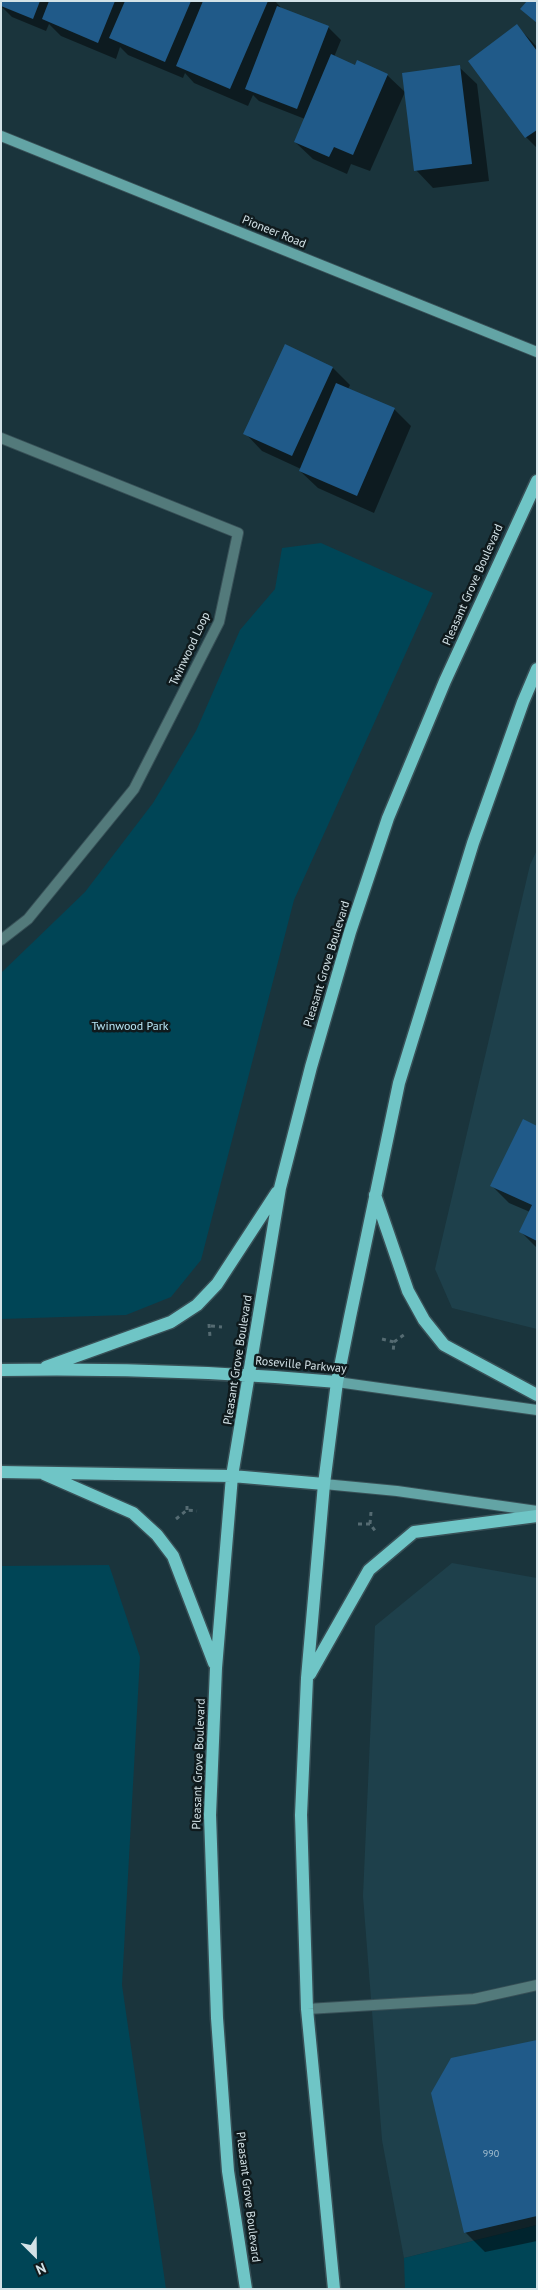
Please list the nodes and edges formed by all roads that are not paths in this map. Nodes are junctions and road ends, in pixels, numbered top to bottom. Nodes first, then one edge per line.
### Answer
1 (1, 136) edge
2 (537, 352) edge
3 (1, 438) edge
4 (537, 481) edge
5 (537, 669) edge
6 (1, 940) edge
7 (280, 1188) junction
8 (374, 1194) junction
9 (1, 1370) edge
10 (37, 1370) junction
11 (250, 1374) junction
12 (338, 1382) junction
13 (537, 1395) edge
14 (537, 1410) edge
15 (37, 1471) junction
16 (1, 1472) edge
17 (232, 1476) junction
18 (324, 1484) junction
19 (537, 1511) edge
20 (537, 1516) edge
21 (216, 1668) junction
22 (307, 1678) junction
23 (537, 1985) edge
24 (307, 2009) junction
25 (246, 2289) edge
26 (334, 2289) edge

1 - 2 street, Pioneer Road
3 - 6 street, Twinwood Loop
4 - 7 main road, Pleasant Grove Boulevard
5 - 8 main road
7 - 10 main road
7 - 11 main road, Pleasant Grove Boulevard
8 - 12 main road
8 - 13 main road
9 - 10 main road, Roseville Parkway
10 - 11 main road, Roseville Parkway
11 - 12 main road, Roseville Parkway
11 - 17 main road, Pleasant Grove Boulevard
12 - 14 street, Roseville Parkway
12 - 18 main road
15 - 16 main road
15 - 17 main road
15 - 21 main road
17 - 18 main road
17 - 21 main road, Pleasant Grove Boulevard
18 - 19 street
18 - 22 main road
20 - 22 main road
21 - 25 main road, Pleasant Grove Boulevard
22 - 24 main road
23 - 24 street
24 - 26 main road

